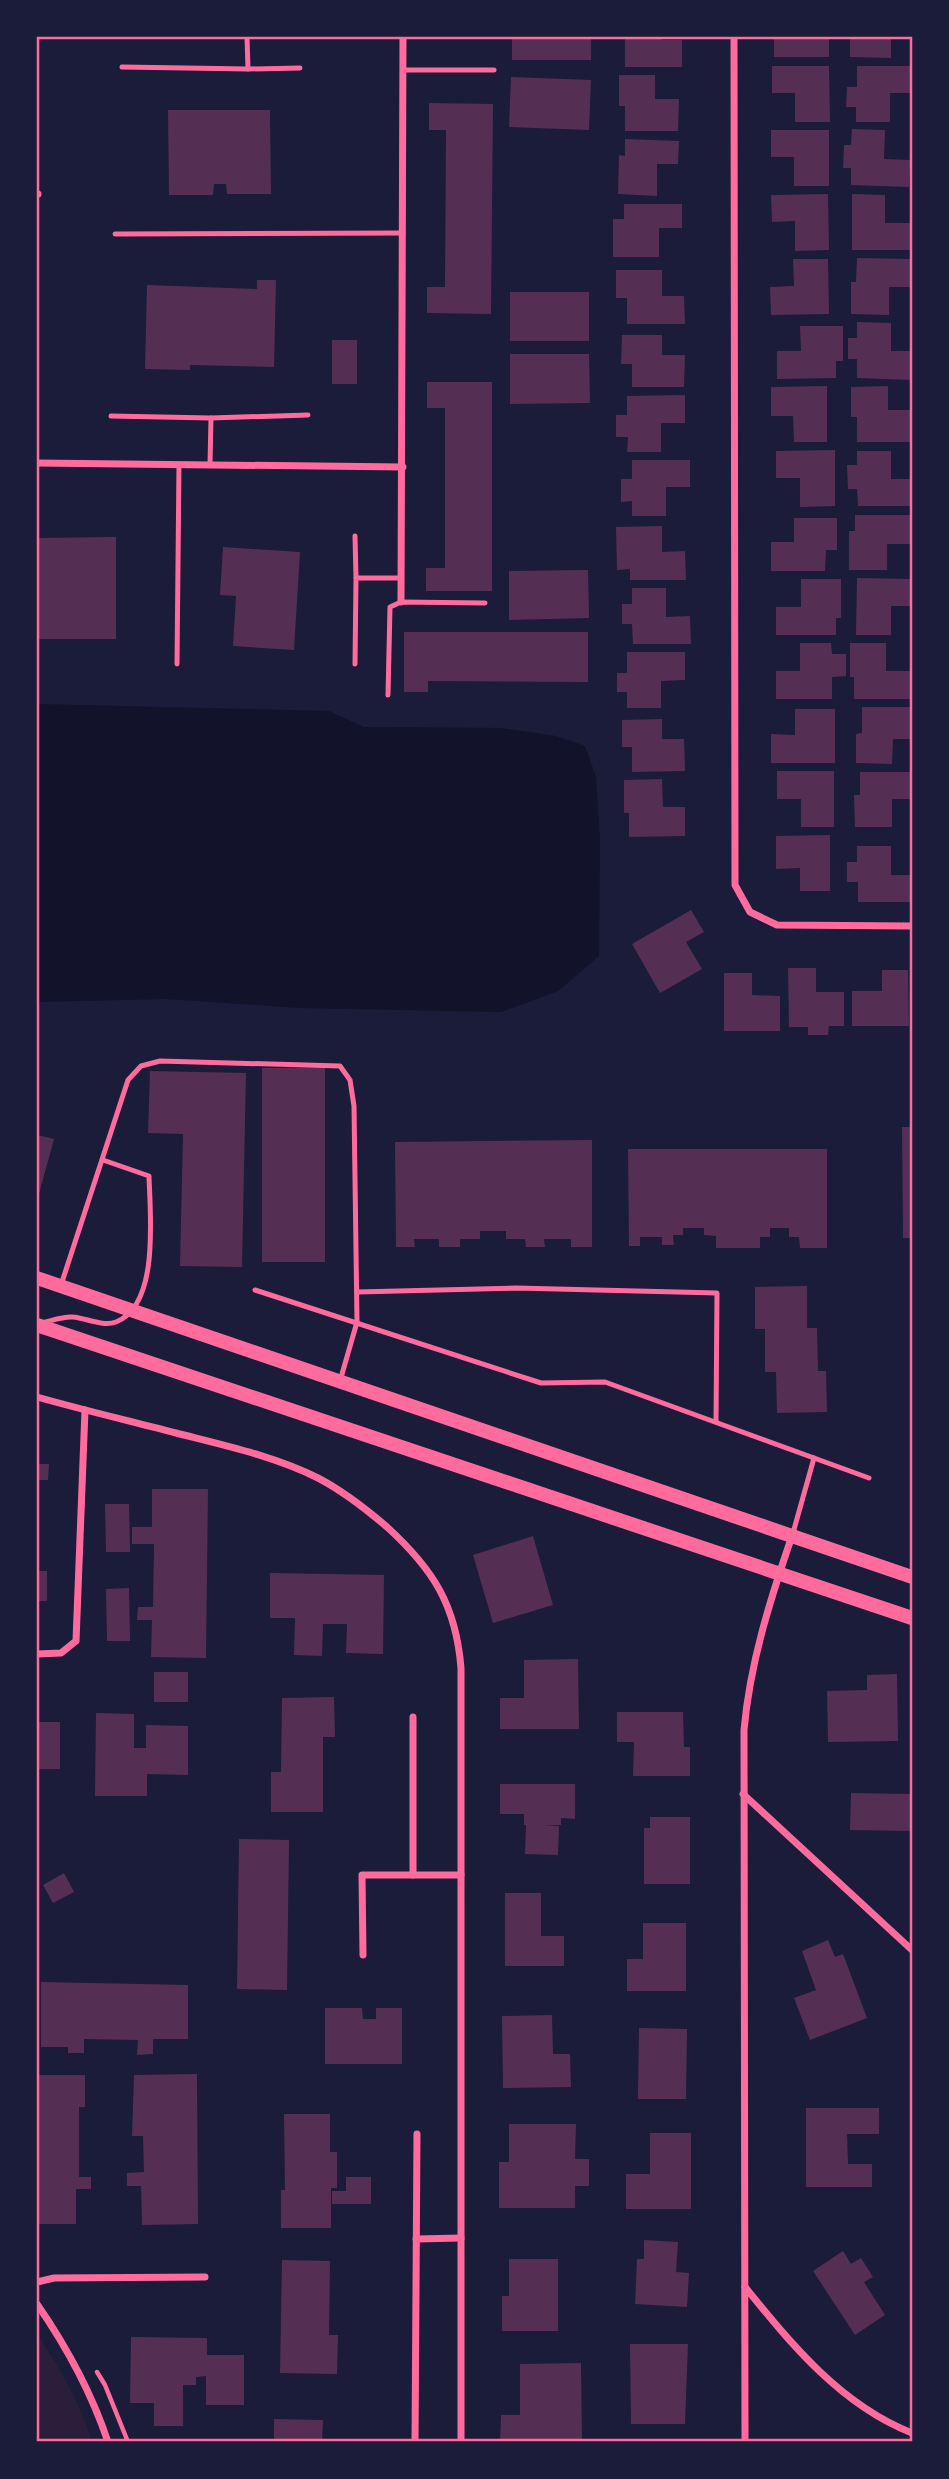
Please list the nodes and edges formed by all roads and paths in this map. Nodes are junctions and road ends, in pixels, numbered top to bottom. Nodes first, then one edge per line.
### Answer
1 (247, 37) edge
2 (403, 37) edge
3 (734, 37) edge
4 (122, 67) dead end
5 (300, 68) dead end
6 (248, 69) junction
7 (403, 70) junction
8 (494, 70) dead end
9 (403, 233) junction
10 (115, 234) dead end
11 (308, 415) dead end
12 (111, 416) dead end
13 (211, 418) junction
14 (37, 463) edge
15 (179, 464) junction
16 (210, 464) junction
17 (403, 467) junction
18 (355, 537) dead end
19 (356, 578) junction
20 (401, 578) junction
21 (401, 602) junction
22 (485, 603) dead end
23 (177, 664) dead end
24 (355, 664) dead end
25 (388, 695) dead end
26 (912, 926) edge
27 (103, 1160) junction
28 (37, 1278) edge
29 (61, 1287) junction
30 (254, 1290) dead end
31 (357, 1292) junction
32 (132, 1312) junction
33 (357, 1322) junction
34 (37, 1324) edge
35 (340, 1381) junction
36 (37, 1397) edge
37 (85, 1410) junction
38 (716, 1423) junction
39 (814, 1458) junction
40 (869, 1478) dead end
41 (792, 1536) junction
42 (779, 1574) junction
43 (912, 1577) edge
44 (912, 1618) edge
45 (37, 1654) edge
46 (413, 1717) dead end
47 (743, 1794) junction
48 (413, 1875) junction
49 (461, 1875) junction
50 (912, 1950) edge
51 (363, 1955) dead end
52 (417, 2134) dead end
53 (461, 2238) junction
54 (416, 2239) junction
55 (205, 2277) dead end
56 (37, 2282) edge
57 (745, 2286) junction
58 (37, 2304) edge
59 (912, 2433) edge
60 (108, 2442) edge
61 (415, 2442) edge
62 (461, 2442) edge
63 (745, 2442) edge

1 - 6 lane
2 - 7 street
3 - 26 street
4 - 6 lane
5 - 6 lane
7 - 8 lane
7 - 9 street
9 - 10 lane
9 - 17 street
11 - 13 lane
12 - 13 lane
13 - 16 lane
14 - 15 street
15 - 16 street
15 - 23 lane
16 - 17 street
17 - 20 street
18 - 19 lane
19 - 20 lane
19 - 24 lane
20 - 21 street
21 - 22 lane
21 - 25 lane
27 - 29 lane
27 - 31 lane
27 - 32 lane
28 - 29 main road
29 - 32 main road
30 - 33 lane
31 - 33 lane
31 - 38 lane
32 - 34 lane
32 - 35 main road
33 - 35 lane
33 - 38 lane
34 - 42 main road
35 - 41 main road
36 - 37 street
37 - 45 street
37 - 49 street
38 - 39 lane
39 - 40 lane
39 - 41 lane
41 - 42 street
41 - 43 main road
42 - 44 main road
42 - 47 street
46 - 48 street
47 - 50 street
47 - 57 street
48 - 49 street
48 - 51 street
49 - 53 street
52 - 54 street
53 - 54 street
53 - 62 street
54 - 61 street
55 - 56 street
57 - 59 street
57 - 63 street
58 - 60 street

